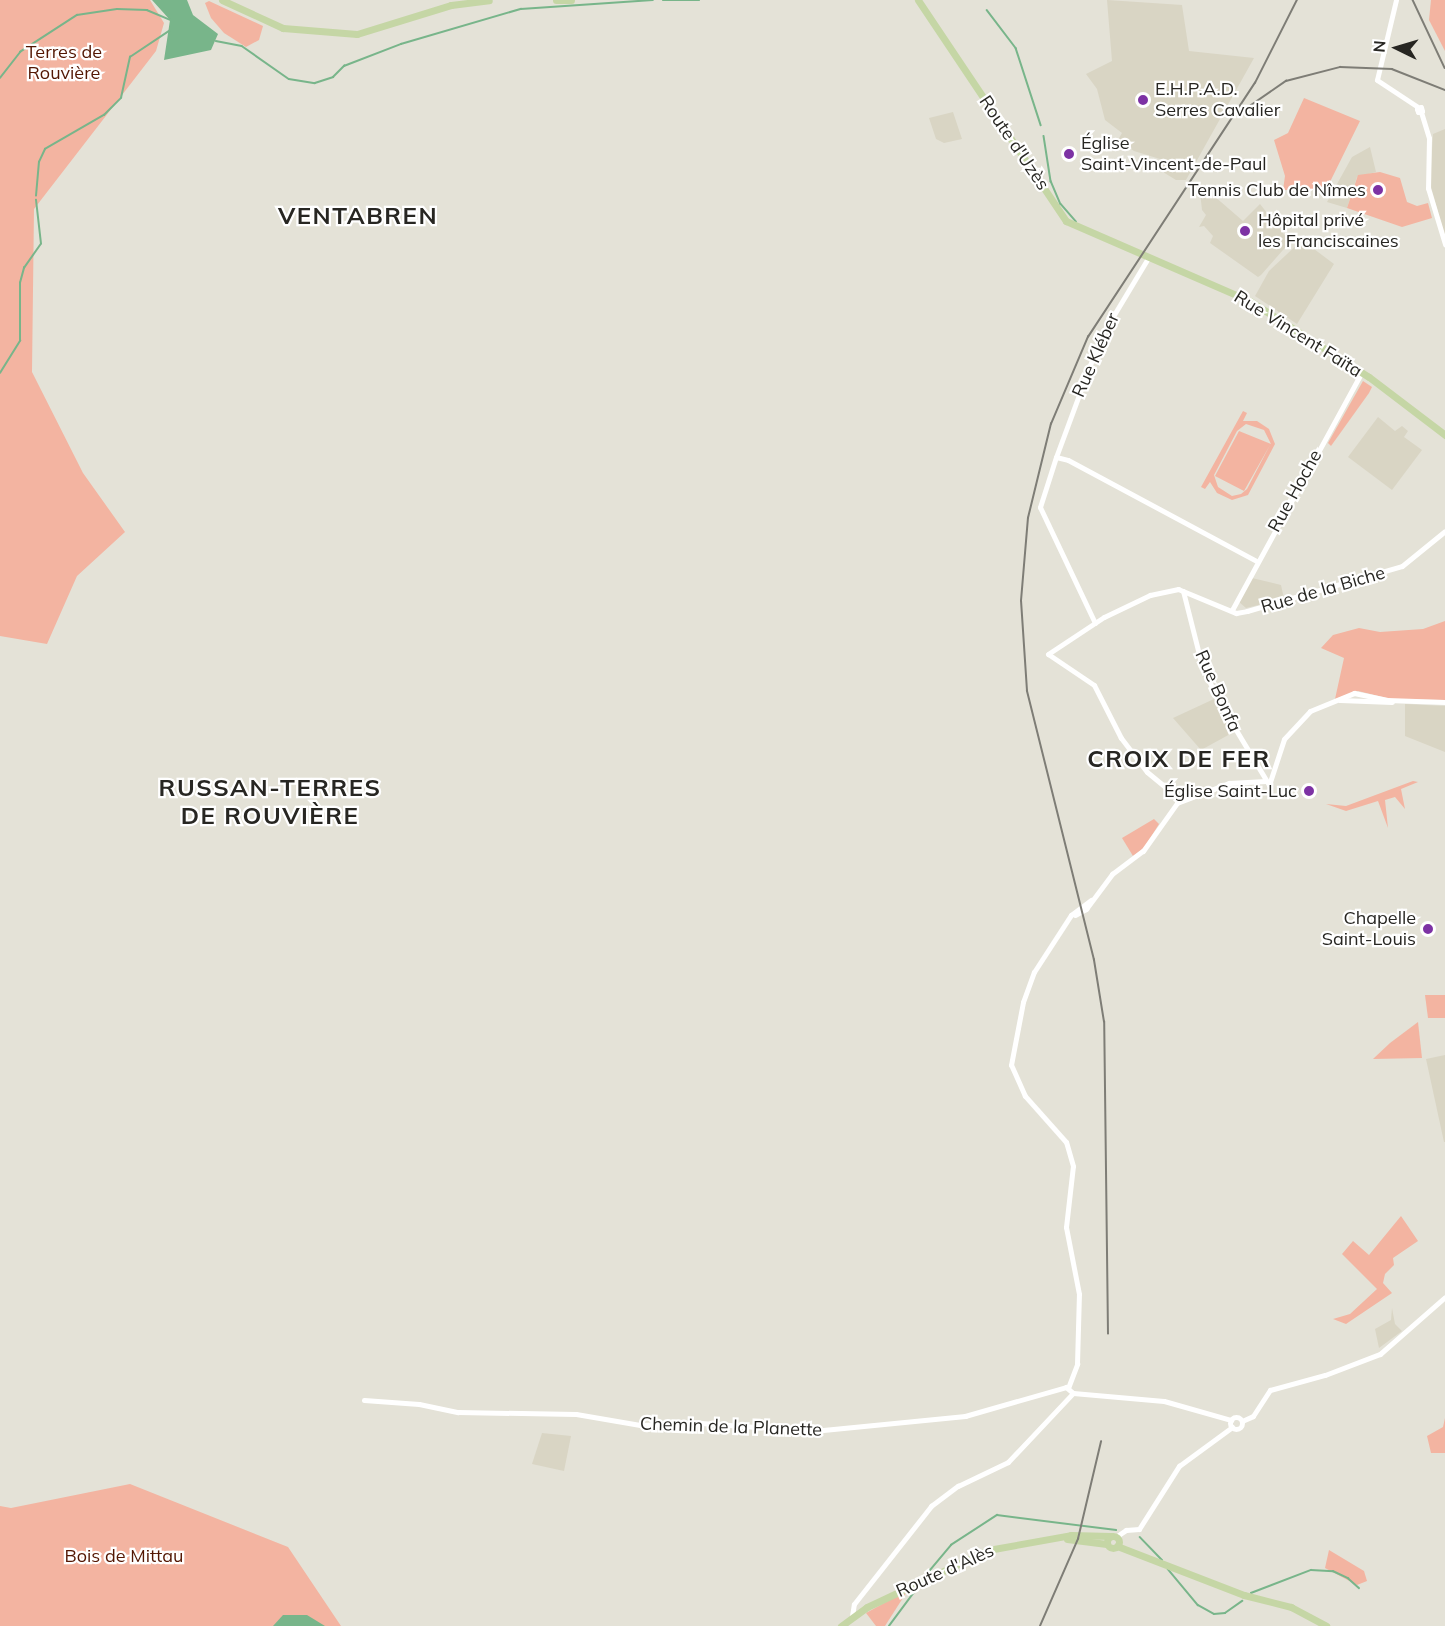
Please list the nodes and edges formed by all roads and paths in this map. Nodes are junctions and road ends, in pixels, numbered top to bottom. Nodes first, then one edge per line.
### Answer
1 (222, 0) edge
2 (489, 0) edge
3 (556, 0) edge
4 (571, 0) edge
5 (918, 0) edge
6 (1396, 0) edge
7 (1445, 244) edge
8 (1138, 253) joint
9 (1148, 258) junction
10 (1361, 373) junction
11 (1445, 435) edge
12 (1059, 458) junction
13 (1445, 531) edge
14 (1256, 561) junction
15 (1183, 591) junction
16 (1233, 610) junction
17 (1095, 623) junction
18 (1445, 702) edge
19 (1268, 783) junction
20 (1181, 800) junction
21 (1445, 1297) edge
22 (1068, 1388) junction
23 (1073, 1393) junction
24 (364, 1400) dead end
25 (1231, 1420) junction
26 (1242, 1421) junction
27 (1232, 1427) junction
28 (1114, 1536) junction
29 (1058, 1537) junction
30 (1107, 1544) junction
31 (1117, 1546) junction
32 (852, 1616) junction
33 (840, 1626) edge
34 (1326, 1626) edge

1 - 2 main road
3 - 4 main road
5 - 8 main road, Route d'Uzès
6 - 7 street
8 - 9 main road, Rue Vincent Faïta
9 - 10 main road, Rue Vincent Faïta
9 - 12 street, Rue Kléber
10 - 11 main road, Rue Vincent Faïta
10 - 14 street, Rue Hoche
12 - 14 street
12 - 17 street, Rue Kléber
13 - 16 street, Rue de la Biche
14 - 16 street, Rue Hoche
15 - 16 street
15 - 17 street
15 - 19 street, Rue Bonfa
17 - 20 street
18 - 19 street
19 - 20 street
20 - 22 street
21 - 26 street
22 - 23 street
22 - 24 street, Chemin de la Planette
23 - 25 street
23 - 32 street
25 - 26 street
25 - 27 street
26 - 27 street
27 - 28 street
28 - 29 main road, Route d'Alès
28 - 30 main road
28 - 31 main road
29 - 30 main road, Route d'Alès
29 - 32 main road, Route d'Alès
30 - 31 main road, Route d'Alès
31 - 34 main road
32 - 33 main road, Route d'Alès

